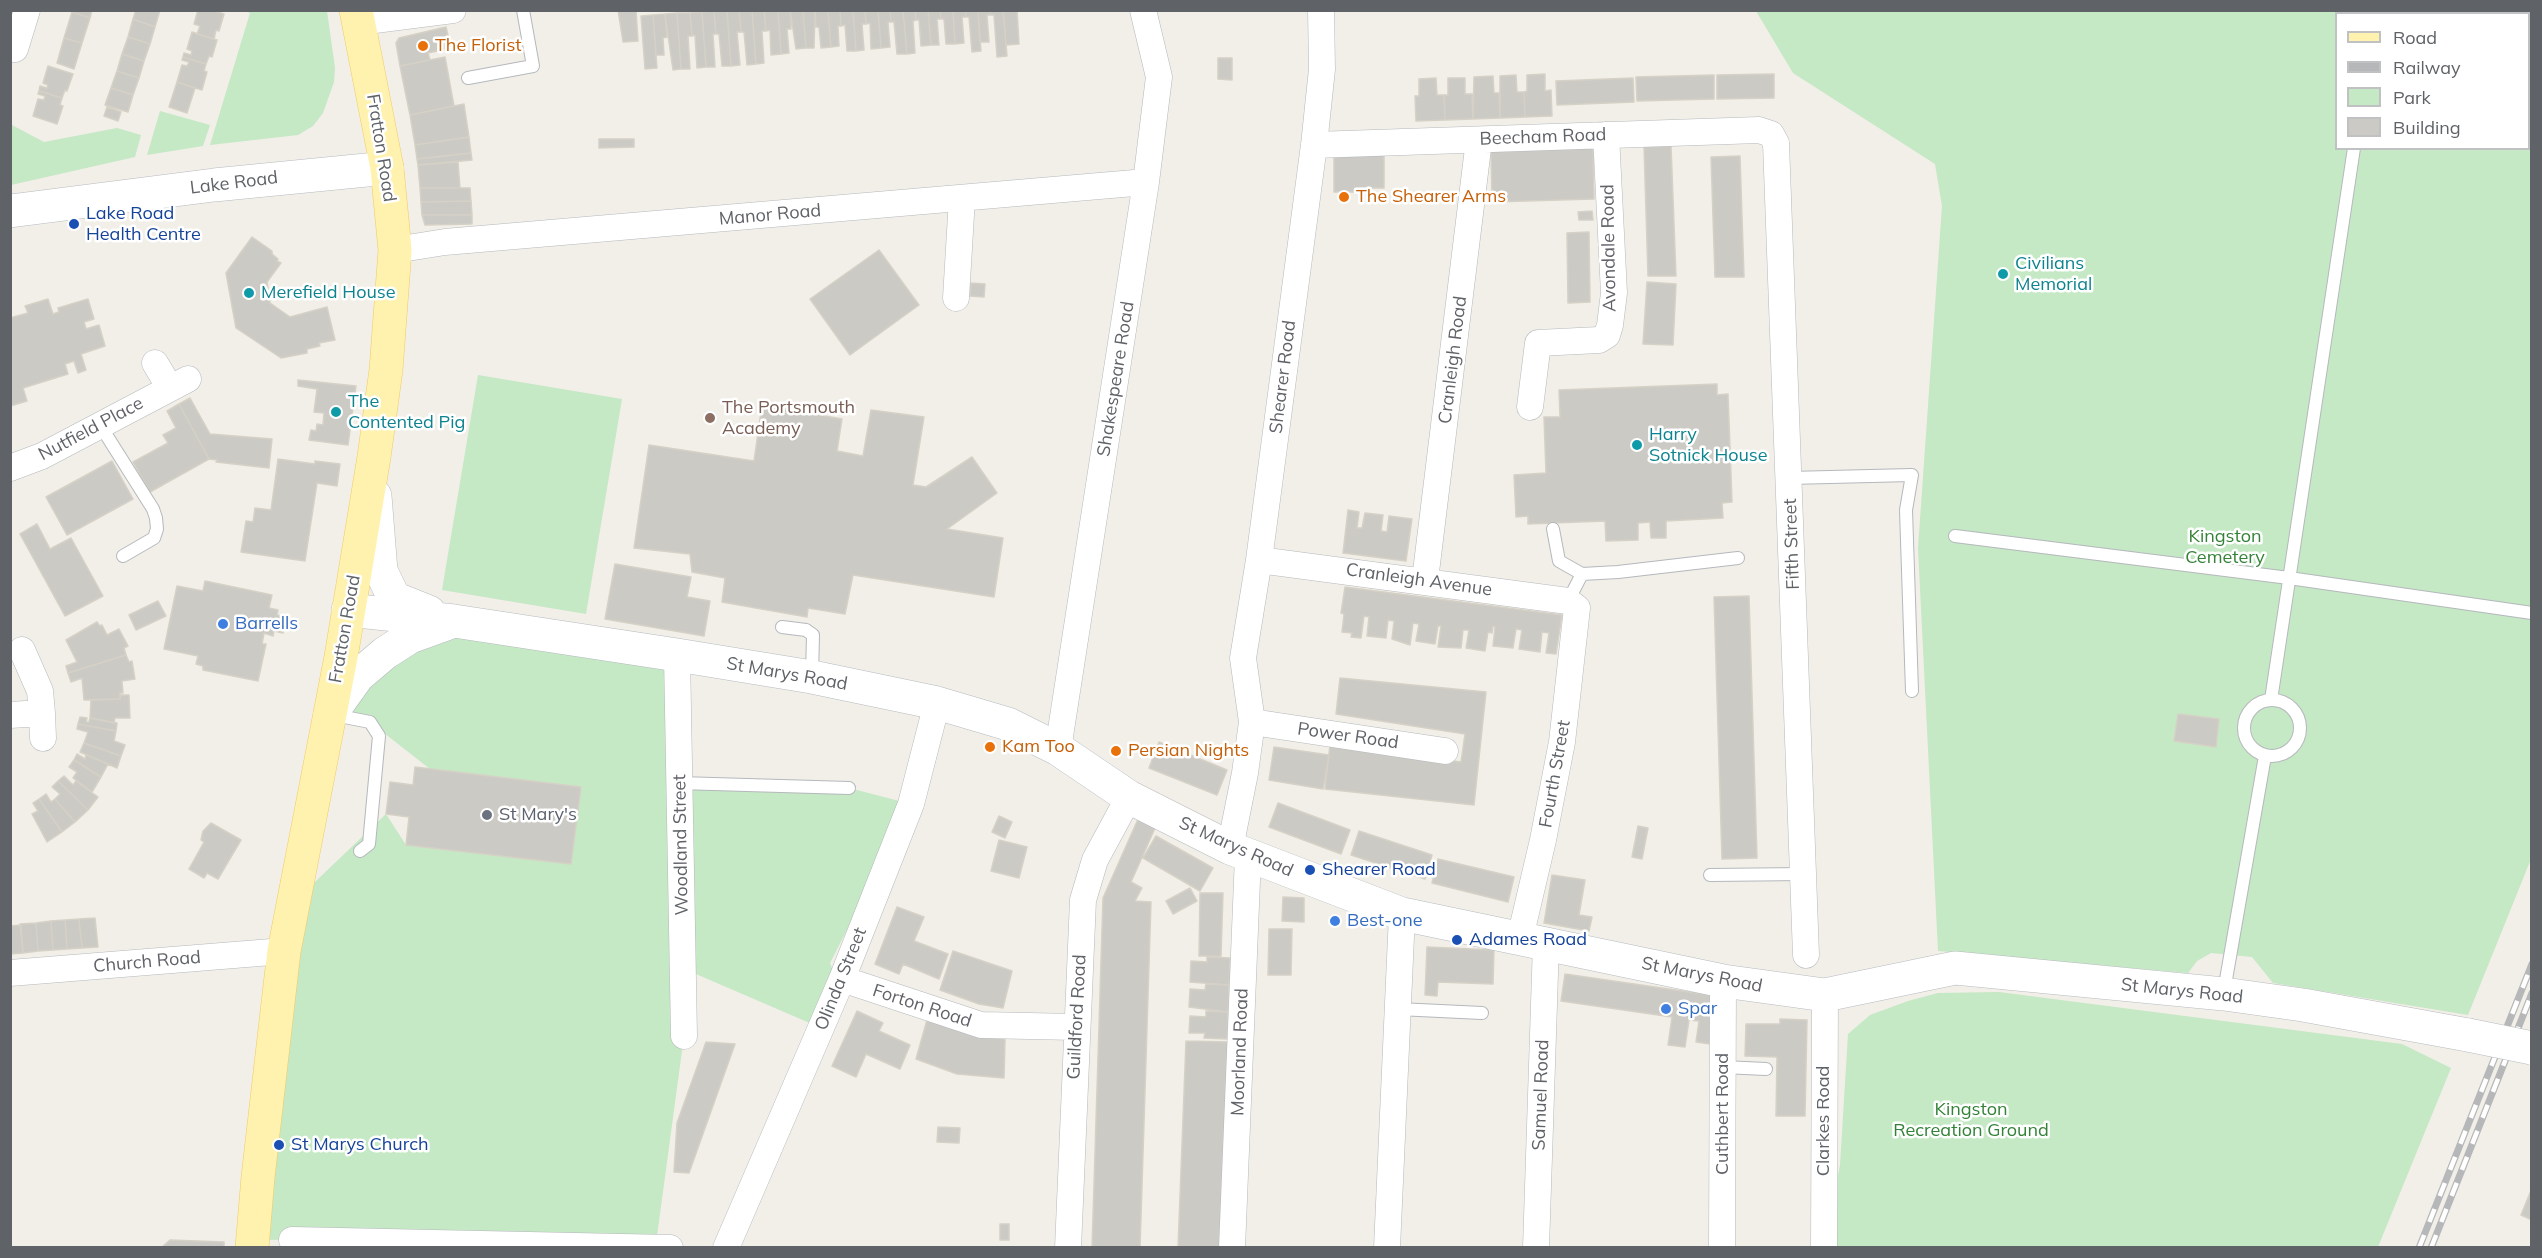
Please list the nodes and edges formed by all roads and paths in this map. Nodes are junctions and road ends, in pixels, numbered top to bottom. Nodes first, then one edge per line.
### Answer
1 (27, 10) edge
2 (453, 10) edge
3 (523, 10) edge
4 (1143, 10) edge
5 (1321, 10) edge
6 (358, 16) edge
7 (15, 48) dead end
8 (468, 78) dead end
9 (1771, 134) joint
10 (1606, 135) junction
11 (1479, 140) junction
12 (1314, 145) junction
13 (2354, 150) edge
14 (387, 168) junction
15 (1146, 182) junction
16 (962, 198) junction
17 (10, 211) edge
18 (395, 250) junction
19 (956, 298) dead end
20 (155, 363) dead end
21 (1530, 407) dead end
22 (99, 426) junction
23 (374, 457) junction
24 (10, 468) edge
25 (1790, 478) junction
26 (1554, 529) dead end
27 (1956, 536) dead end
28 (123, 556) dead end
29 (1738, 558) dead end
30 (1259, 560) junction
31 (1582, 574) junction
32 (2289, 578) junction
33 (1425, 580) junction
34 (1572, 605) junction
35 (348, 610) junction
36 (2532, 613) edge
37 (454, 621) junction
38 (782, 627) dead end
39 (22, 650) dead end
40 (677, 655) junction
41 (812, 677) junction
42 (1912, 691) dead end
43 (2271, 700) junction
44 (937, 703) junction
45 (42, 712) junction
46 (10, 715) edge
47 (330, 715) junction
48 (1252, 722) junction
49 (43, 738) dead end
50 (1058, 749) junction
51 (1445, 751) dead end
52 (2265, 756) junction
53 (680, 783) junction
54 (849, 788) dead end
55 (1129, 796) junction
56 (360, 851) dead end
57 (1239, 852) junction
58 (1804, 874) junction
59 (1710, 875) dead end
60 (1402, 914) junction
61 (1533, 941) junction
62 (284, 951) junction
63 (1806, 955) dead end
64 (10, 973) edge
65 (842, 979) junction
66 (1724, 981) junction
67 (2224, 994) junction
68 (1825, 995) junction
69 (1398, 1009) junction
70 (1482, 1013) dead end
71 (1076, 1027) junction
72 (684, 1036) dead end
73 (2532, 1048) edge
74 (1723, 1067) junction
75 (1766, 1069) dead end
76 (292, 1240) dead end
77 (252, 1248) edge
78 (670, 1248) edge
79 (726, 1248) edge
80 (1068, 1248) edge
81 (1232, 1248) edge
82 (1387, 1248) edge
83 (1536, 1248) edge
84 (1722, 1248) edge
85 (1824, 1248) edge

1 - 7 street
2 - 6 street
3 - 8 lane
4 - 15 street, Shakespeare Road
5 - 12 street, Shearer Road
6 - 14 main road, Fratton Road
9 - 10 street, Beecham Road
9 - 25 street, Fifth Street
10 - 11 street, Beecham Road
10 - 21 street, Avondale Road
11 - 12 street, Beecham Road
11 - 33 street, Cranleigh Road
12 - 30 street, Shearer Road
13 - 32 lane
14 - 17 street, Lake Road
14 - 18 main road, Fratton Road
15 - 16 street, Manor Road
15 - 50 street, Shakespeare Road
16 - 18 street, Manor Road
16 - 19 street
18 - 23 main road, Fratton Road
20 - 22 street, Nutfield Place
22 - 24 street, Nutfield Place
22 - 28 lane
23 - 35 main road, Fratton Road
23 - 37 street
25 - 42 lane
25 - 58 street, Fifth Street
26 - 31 lane
27 - 32 lane
29 - 31 lane
30 - 33 street, Cranleigh Avenue
30 - 48 street, Shearer Road
31 - 34 lane
32 - 36 lane
32 - 43 lane
33 - 34 street, Cranleigh Avenue
34 - 61 street, Fourth Street
35 - 37 street, St Marys Road
35 - 47 main road, Fratton Road
37 - 40 street, St Marys Road
37 - 47 street
38 - 41 lane
39 - 45 street
40 - 41 street, St Marys Road
40 - 53 street, Woodland Street
41 - 44 street, St Marys Road
43 - 52 lane
43 - 52 lane
44 - 50 street, St Marys Road
44 - 65 street, Olinda Street
45 - 46 street
45 - 49 street
47 - 56 lane
47 - 62 main road, Fratton Road
48 - 51 street, Power Road
48 - 57 street, Shearer Road
50 - 55 street, St Marys Road
52 - 67 lane
53 - 54 lane
53 - 72 street, Woodland Street
55 - 57 street, St Marys Road
55 - 71 street, Guildford Road
57 - 60 street, St Marys Road
57 - 81 street, Moorland Road
58 - 59 lane
58 - 63 street, Fifth Street
60 - 61 street, St Marys Road
60 - 69 street
61 - 66 street, St Marys Road
61 - 83 street, Samuel Road
62 - 64 street, Church Road
62 - 77 main road, Fratton Road
65 - 71 street, Forton Road
65 - 79 street, Olinda Street
66 - 68 street, St Marys Road
66 - 74 street, Cuthbert Road
67 - 68 street, St Marys Road
67 - 73 street, St Marys Road, bridge
68 - 85 street, Clarkes Road
69 - 70 lane
69 - 82 street
71 - 80 street, Guildford Road
74 - 75 lane
74 - 84 street, Cuthbert Road
76 - 78 street

